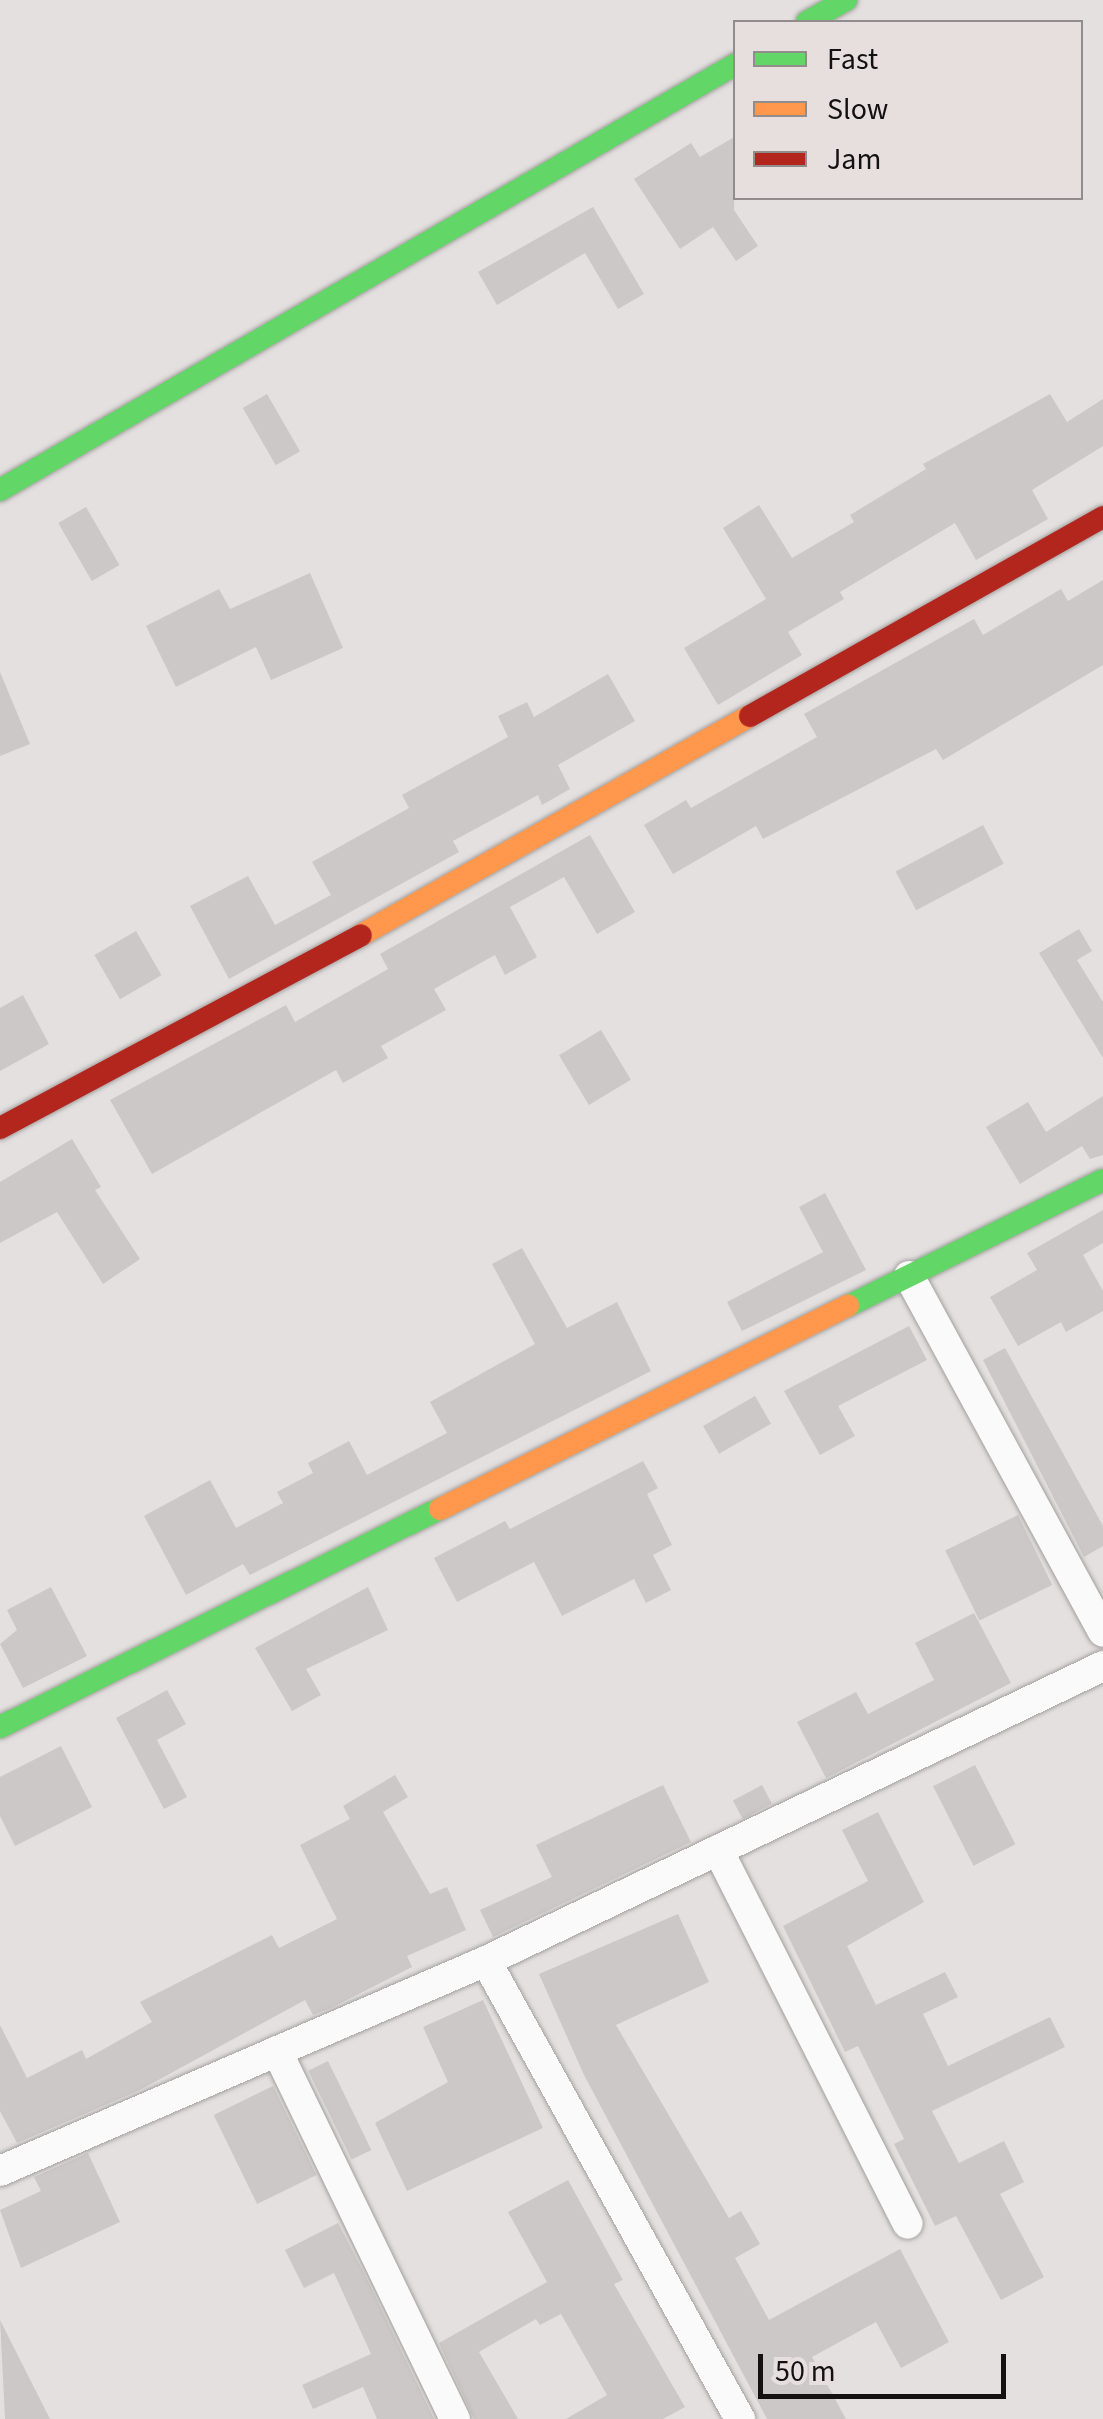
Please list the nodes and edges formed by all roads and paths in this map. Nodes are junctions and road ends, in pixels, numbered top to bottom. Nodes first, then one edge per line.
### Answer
1 (846, 0) edge
2 (811, 20) edge
3 (733, 66) edge
4 (0, 490) edge
5 (1103, 517) edge
6 (0, 1128) edge
7 (1103, 1180) edge
8 (910, 1276) junction
9 (1103, 1632) edge
10 (1103, 1666) edge
11 (0, 1726) edge
12 (718, 1850) junction
13 (486, 1961) junction
14 (277, 2051) junction
15 (0, 2171) edge
16 (908, 2224) dead end
17 (454, 2419) edge
18 (740, 2419) edge

1 - 2 street
3 - 4 street
5 - 6 street
7 - 8 street
8 - 9 street
8 - 11 street
10 - 12 street
12 - 13 street
12 - 16 street
13 - 14 street
13 - 18 street
14 - 15 street
14 - 17 street

